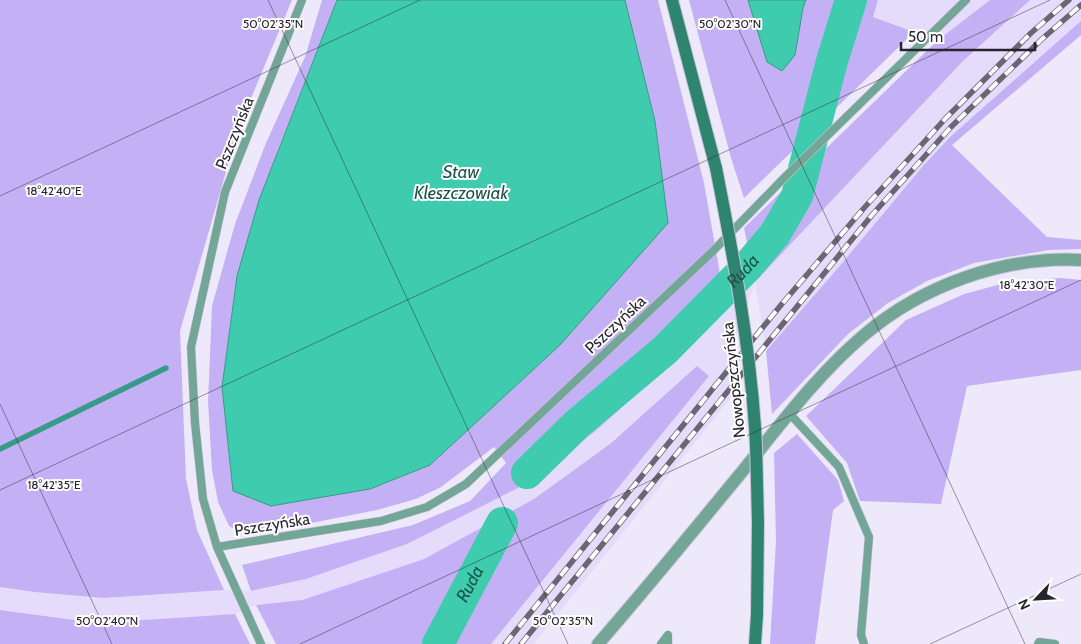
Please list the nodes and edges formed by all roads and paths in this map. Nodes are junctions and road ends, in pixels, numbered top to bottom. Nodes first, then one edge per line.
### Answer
1 (302, 0) edge
2 (672, 0) edge
3 (966, 0) edge
4 (1081, 260) edge
5 (789, 413) junction
6 (217, 547) junction
7 (261, 644) edge
8 (598, 644) edge
9 (661, 644) edge
10 (668, 644) edge
11 (755, 644) edge
12 (864, 644) edge
13 (1038, 644) edge
14 (1054, 644) edge

1 - 6 lane, Pszczyńska
2 - 11 main road, Nowopszczyńska, bridge
3 - 6 lane, Pszczyńska
4 - 5 street
5 - 8 street
5 - 12 lane
6 - 7 lane, Pszczyńska
9 - 10 lane
13 - 14 lane

